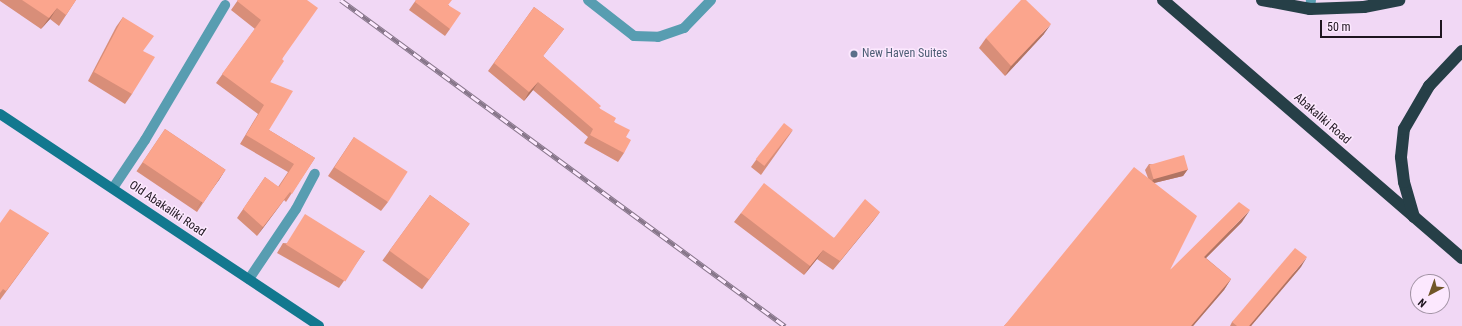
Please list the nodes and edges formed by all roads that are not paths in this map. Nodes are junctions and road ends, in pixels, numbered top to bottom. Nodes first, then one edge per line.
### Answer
1 (588, 0) edge
2 (711, 0) edge
3 (1163, 0) edge
4 (1262, 0) edge
5 (1399, 0) edge
6 (1365, 3) edge
7 (1311, 4) edge
8 (225, 5) dead end
9 (1462, 51) edge
10 (0, 114) edge
11 (315, 174) dead end
12 (113, 188) junction
13 (1414, 217) junction
14 (1462, 258) edge
15 (249, 279) junction
16 (319, 326) edge

1 - 2 street
3 - 13 highway, Abakaliki Road
4 - 7 highway
5 - 6 highway
6 - 7 highway
8 - 12 street
9 - 13 highway
10 - 12 main road, Old Abakaliki Road
11 - 15 street
12 - 15 main road, Old Abakaliki Road
13 - 14 highway, Abakaliki Road
15 - 16 main road, Old Abakaliki Road

